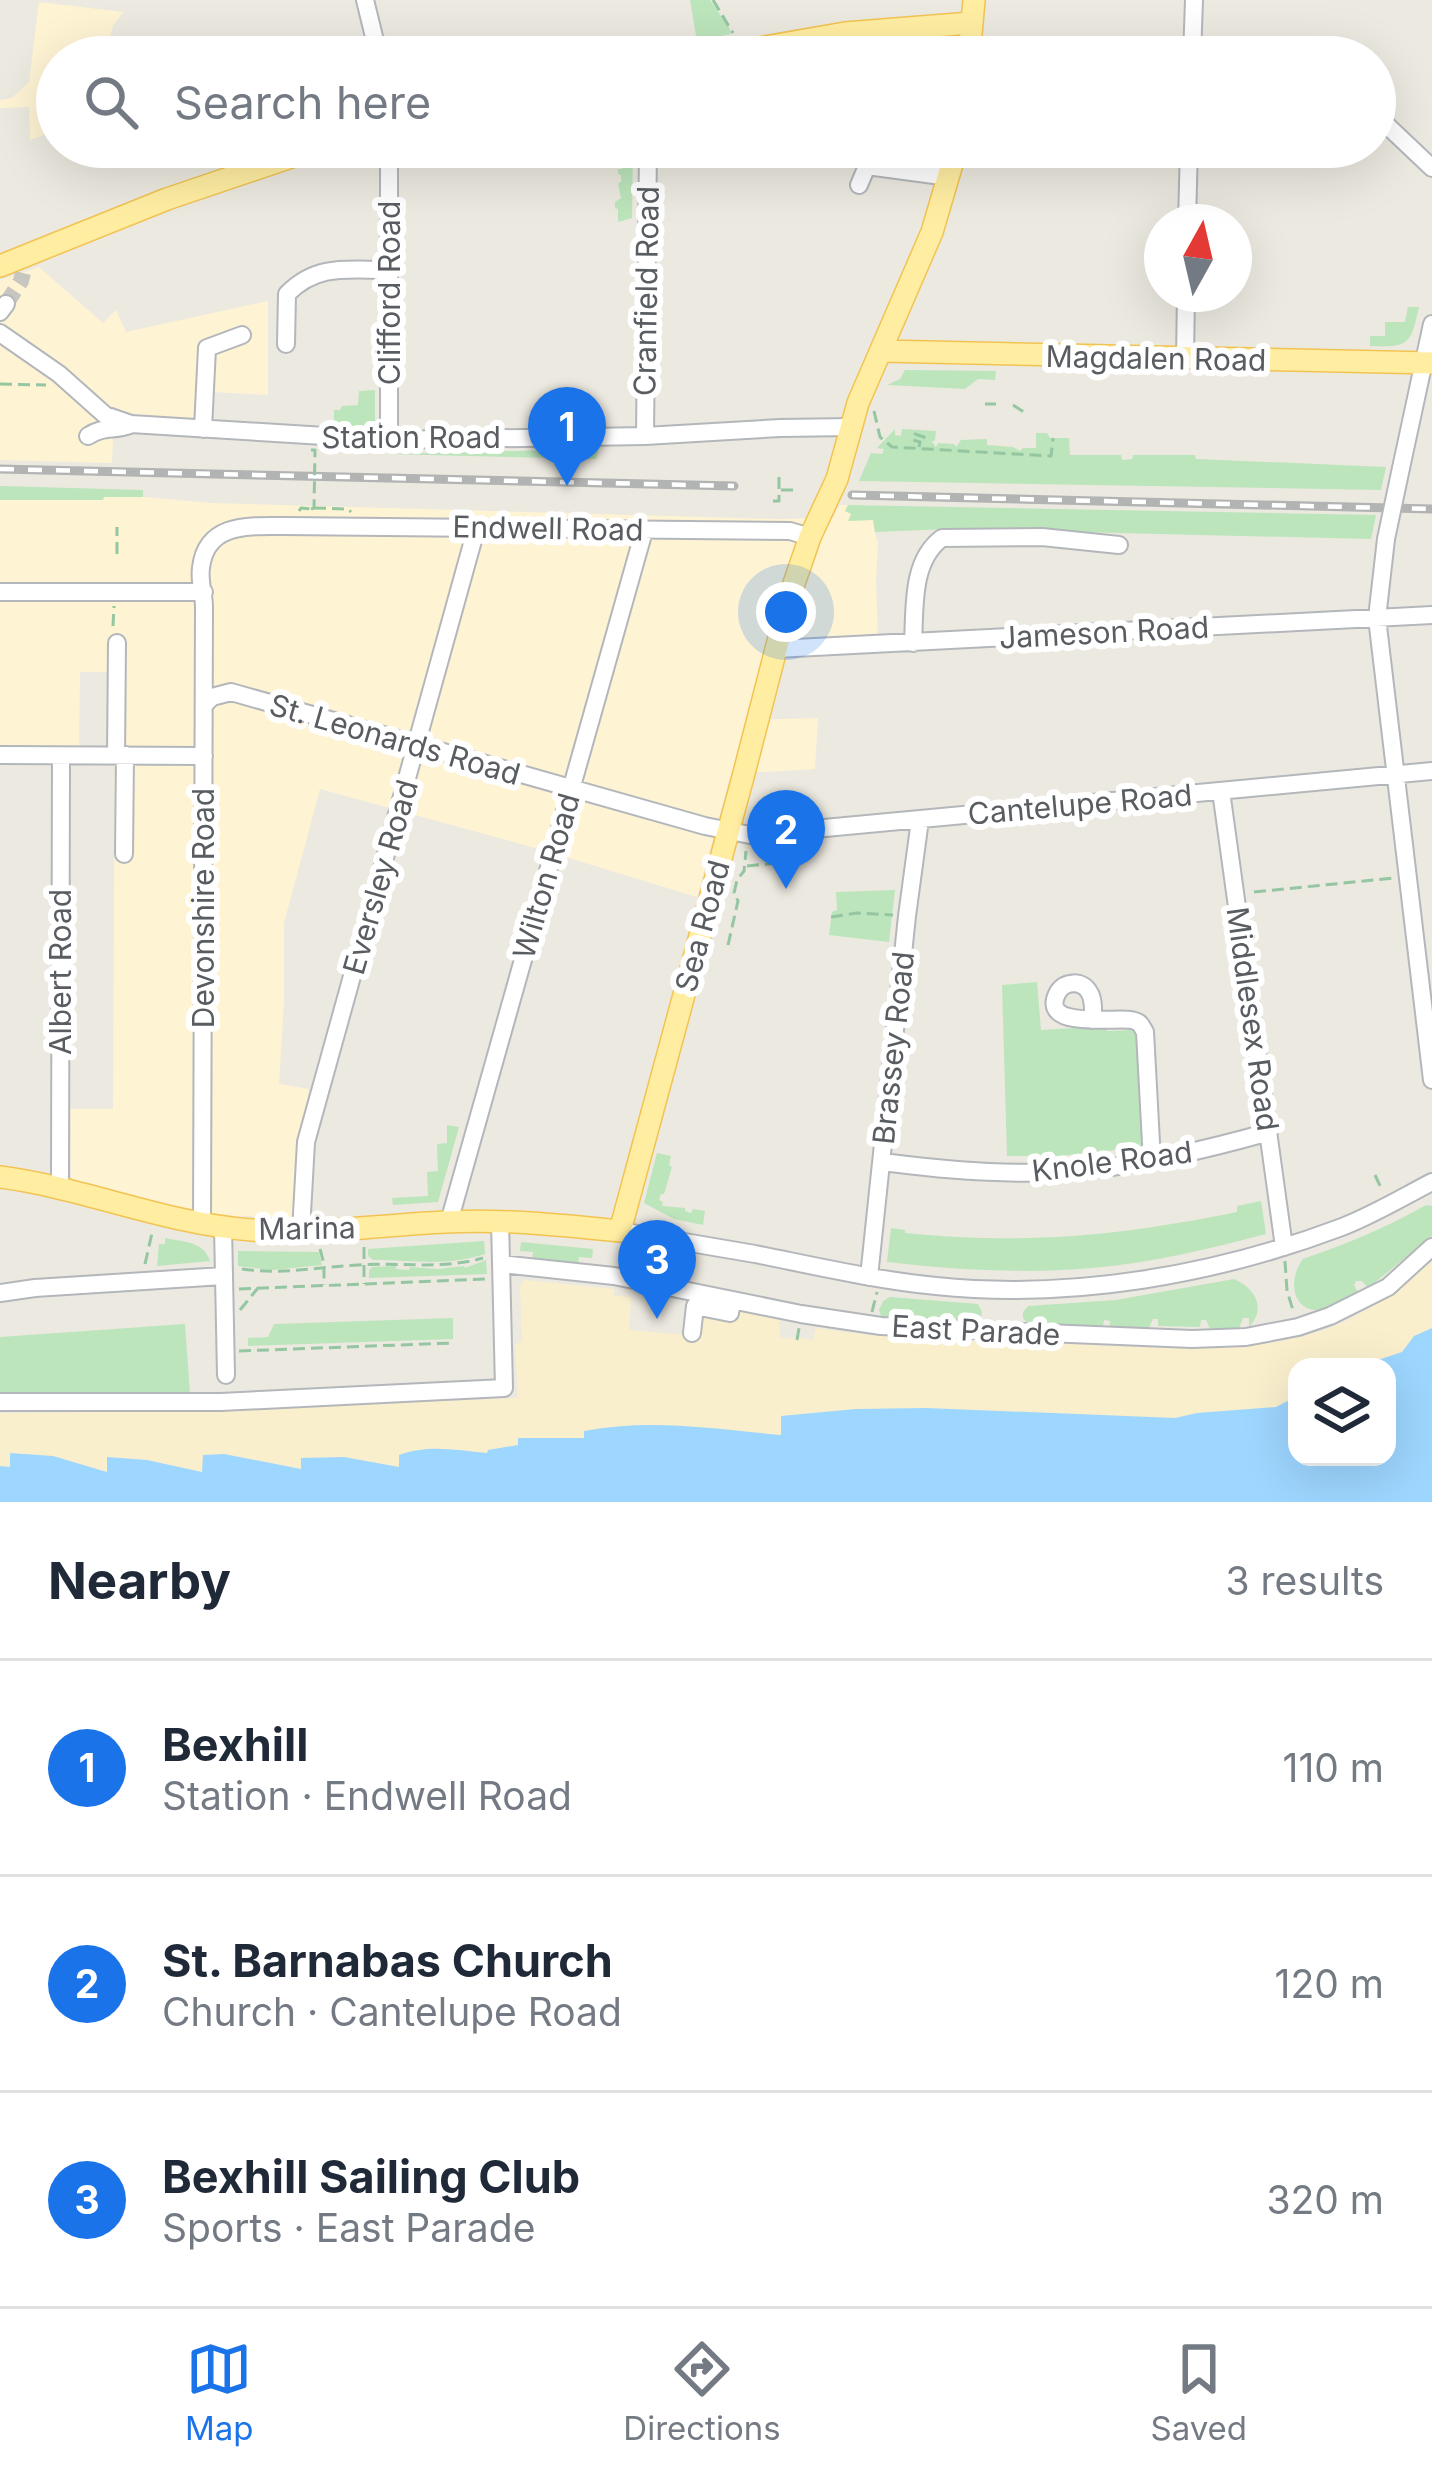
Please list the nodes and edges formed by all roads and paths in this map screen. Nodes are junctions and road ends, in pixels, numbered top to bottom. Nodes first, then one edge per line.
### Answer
1 (365, 0) edge
2 (713, 0) edge
3 (1194, 0) edge
4 (972, 11) edge
5 (374, 36) edge
6 (732, 36) edge
7 (827, 36) edge
8 (1193, 36) edge
9 (1396, 129) edge
10 (255, 168) edge
11 (389, 168) edge
12 (648, 168) edge
13 (862, 168) edge
14 (903, 168) edge
15 (951, 168) edge
16 (1188, 168) edge
17 (1432, 168) edge
18 (949, 177) junction
19 (859, 185) dead end
20 (1187, 204) edge
21 (9, 265) tunnel mouth
22 (389, 270) junction
23 (1186, 312) edge
24 (1432, 324) edge
25 (0, 333) edge
26 (242, 334) dead end
27 (286, 344) dead end
28 (881, 351) junction
29 (1185, 358) junction
30 (1427, 363) edge
31 (65, 379) junction
32 (0, 384) edge
33 (985, 404) dead end
34 (996, 404) dead end
35 (1013, 405) dead end
36 (63, 406) dead end
37 (1024, 412) dead end
38 (131, 424) junction
39 (852, 427) junction
40 (203, 429) junction
41 (88, 436) dead end
42 (645, 436) junction
43 (1052, 438) dead end
44 (389, 440) junction
45 (873, 446) dead end
46 (311, 450) dead end
47 (774, 476) dead end
48 (779, 490) junction
49 (797, 490) dead end
50 (773, 501) dead end
51 (301, 508) dead end
52 (314, 508) junction
53 (348, 509) dead end
54 (117, 526) dead end
55 (477, 526) junction
56 (644, 531) junction
57 (810, 537) junction
58 (1119, 545) dead end
59 (117, 554) dead end
60 (0, 592) edge
61 (114, 592) junction
62 (204, 592) junction
63 (1432, 615) edge
64 (1376, 618) junction
65 (117, 643) joint
66 (913, 643) junction
67 (776, 650) junction
68 (204, 705) junction
69 (416, 745) junction
70 (0, 755) edge
71 (61, 755) junction
72 (120, 755) junction
73 (204, 756) junction
74 (1432, 771) edge
75 (1395, 775) junction
76 (571, 789) junction
77 (1221, 791) junction
78 (920, 820) junction
79 (790, 833) junction
80 (739, 834) junction
81 (124, 854) dead end
82 (745, 866) junction
83 (1381, 879) dead end
84 (1235, 894) junction
85 (907, 916) junction
86 (831, 917) dead end
87 (728, 946) dead end
88 (1093, 1020) dead end
89 (1432, 1080) edge
90 (1269, 1132) junction
91 (1152, 1161) junction
92 (882, 1162) junction
93 (0, 1177) edge
94 (1432, 1182) edge
95 (60, 1188) junction
96 (157, 1214) junction
97 (500, 1221) junction
98 (449, 1222) junction
99 (213, 1226) junction
100 (364, 1227) junction
101 (308, 1230) junction
102 (620, 1231) junction
103 (1284, 1247) junction
104 (1432, 1247) edge
105 (482, 1258) dead end
106 (364, 1264) junction
107 (501, 1264) junction
108 (324, 1269) junction
109 (231, 1272) junction
110 (875, 1277) junction
111 (485, 1279) dead end
112 (142, 1281) junction
113 (364, 1284) junction
114 (324, 1286) junction
115 (240, 1289) dead end
116 (0, 1293) edge
117 (732, 1300) junction
118 (869, 1325) junction
119 (1298, 1327) junction
120 (692, 1333) dead end
121 (454, 1343) dead end
122 (226, 1351) junction
123 (226, 1375) dead end
124 (0, 1402) edge

1 - 5 street
2 - 6 path
3 - 8 street
4 - 7 main road
9 - 17 street
10 - 21 main road
11 - 22 street, Clifford Road
12 - 42 street, Cranfield Road
13 - 19 street
14 - 18 street
15 - 18 main road, Sea Road
16 - 20 street
18 - 28 main road, Sea Road
22 - 27 street
22 - 44 street, Clifford Road
23 - 29 street
24 - 30 street
25 - 31 street, Station Road
26 - 40 street
28 - 29 main road, Magdalen Road
28 - 39 main road, Sea Road
29 - 30 main road, Magdalen Road
30 - 64 street, bridge
31 - 32 path
31 - 36 street
31 - 38 street, Station Road
33 - 34 path
35 - 37 path
38 - 40 street, Station Road
38 - 41 street
39 - 42 street, Station Road
39 - 57 main road, Sea Road
40 - 44 street, Station Road
42 - 44 street, Station Road
43 - 45 path
46 - 52 path, bridge
47 - 48 path
48 - 49 path
48 - 50 path
51 - 52 path, bridge
52 - 53 path
54 - 59 path
55 - 56 street, Endwell Road
55 - 62 street, Endwell Road
55 - 69 street, Eversley Road
56 - 57 street, Endwell Road
56 - 76 street, Wilton Road
57 - 67 main road, Sea Road
58 - 66 street
60 - 61 street
61 - 62 street
61 - 65 path
62 - 68 street, Devonshire Road
63 - 64 street, Jameson Road
64 - 66 street, Jameson Road
64 - 75 street
65 - 72 street
66 - 67 street, Jameson Road
67 - 80 main road, Sea Road
68 - 69 street, St. Leonards Road
68 - 73 street, Devonshire Road
69 - 76 street, St. Leonards Road
69 - 101 street, Eversley Road
70 - 71 street
71 - 72 street
71 - 95 street, Albert Road
72 - 73 street
72 - 81 street
73 - 99 street, Devonshire Road
74 - 75 street, Cantelupe Road
75 - 77 street, Cantelupe Road
75 - 89 street
76 - 80 street, St. Leonards Road
76 - 98 street, Wilton Road
77 - 78 street, Cantelupe Road
77 - 84 street, Middlesex Road
78 - 79 street, Cantelupe Road
78 - 85 street, Brassey Road
79 - 80 street, Cantelupe Road
79 - 82 path
80 - 82 path
80 - 102 main road, Sea Road
82 - 87 path
83 - 84 path
84 - 90 street, Middlesex Road
85 - 86 path
85 - 92 street, Brassey Road
88 - 91 street
90 - 91 street, Knole Road
90 - 103 street, Middlesex Road
91 - 92 street, Knole Road
92 - 110 street, Brassey Road
93 - 95 main road, Marina
94 - 103 street
95 - 96 main road, Marina
96 - 99 main road, Marina
96 - 112 path
97 - 98 main road, Marina
97 - 102 main road, Marina
97 - 107 street
98 - 100 main road, Marina
99 - 101 main road, Marina
99 - 109 street, Devonshire Road
100 - 101 main road, Marina
100 - 106 path
101 - 108 path
102 - 110 street
103 - 110 street
103 - 119 path
104 - 119 street, East Parade
105 - 106 path
106 - 108 path
106 - 113 path
107 - 117 street, East Parade
107 - 124 street
108 - 109 path
108 - 114 path
109 - 112 street
109 - 122 street, Devonshire Road
110 - 118 path
111 - 113 path
112 - 116 street
113 - 114 path
114 - 115 path
117 - 118 street, East Parade
117 - 120 street
118 - 119 street, East Parade
121 - 122 path
122 - 123 street, Devonshire Road

